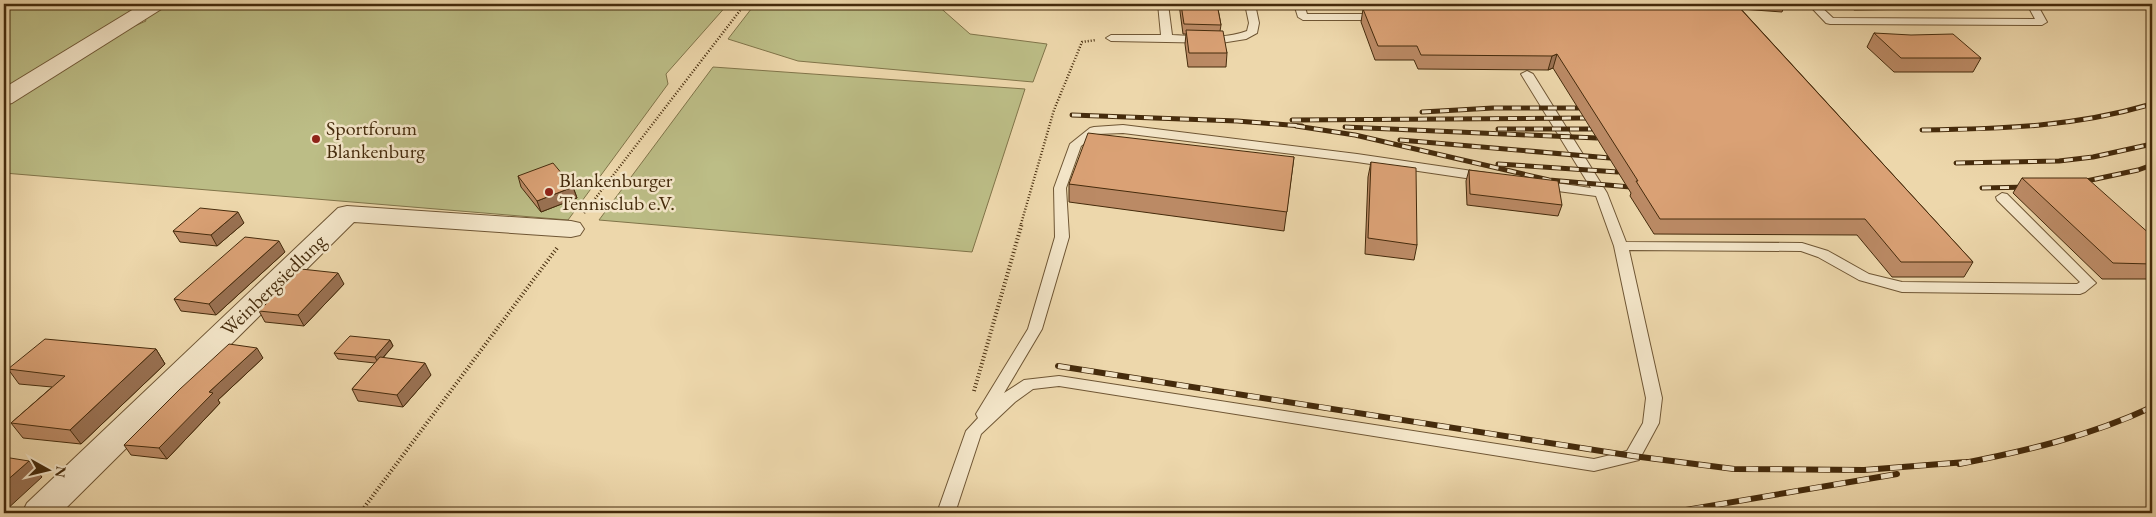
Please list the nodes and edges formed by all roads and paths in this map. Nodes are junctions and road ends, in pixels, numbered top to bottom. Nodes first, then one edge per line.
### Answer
1 (156, 4) edge
2 (745, 4) edge
3 (1163, 4) edge
4 (1250, 4) edge
5 (1299, 4) edge
6 (1381, 4) edge
7 (1814, 4) edge
8 (2032, 4) edge
9 (1111, 38) joint
10 (1167, 38) junction
11 (1527, 74) dead end
12 (4, 98) edge
13 (1504, 179) edge
14 (1533, 183) edge
15 (1601, 193) junction
16 (2002, 197) dead end
17 (571, 229) junction
18 (1622, 246) junction
19 (972, 398) dead end
20 (974, 431) junction
21 (38, 513) edge
22 (360, 513) edge
23 (946, 513) edge

1 - 12 street
2 - 17 path
3 - 10 lane
4 - 10 lane
5 - 6 lane
7 - 8 lane
9 - 10 lane
9 - 19 path
11 - 15 lane
13 - 20 lane
14 - 15 lane
15 - 18 lane
16 - 18 lane
17 - 21 street, Weinbergsiedlung
17 - 22 path
18 - 20 lane
20 - 23 lane

